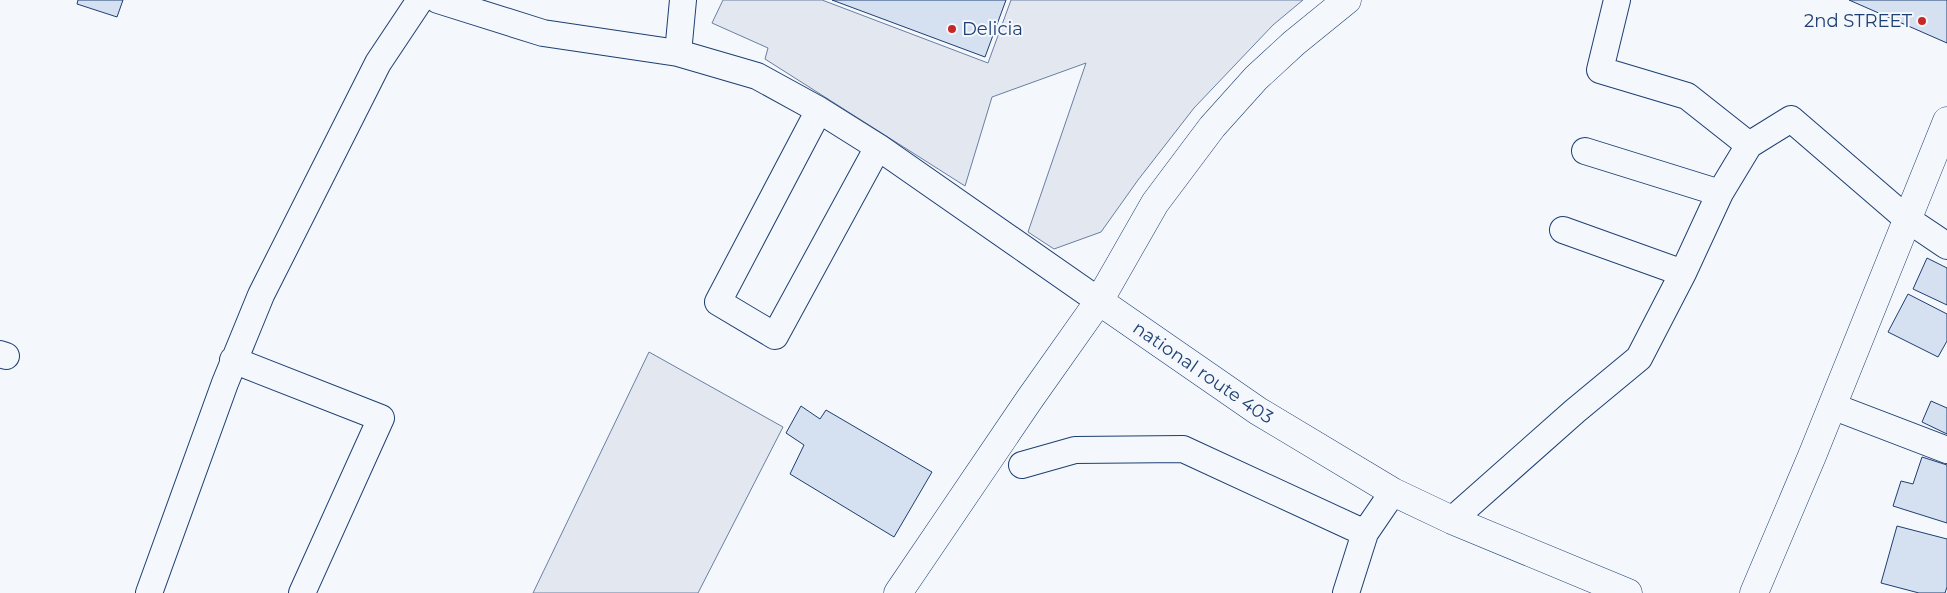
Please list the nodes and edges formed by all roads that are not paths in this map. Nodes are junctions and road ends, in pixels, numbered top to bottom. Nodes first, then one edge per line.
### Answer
1 (420, 0) edge
2 (438, 0) edge
3 (683, 0) edge
4 (1347, 0) edge
5 (1617, 0) edge
6 (678, 53) junction
7 (819, 110) junction
8 (1947, 121) edge
9 (1749, 145) junction
10 (878, 147) junction
11 (1585, 151) dead end
12 (1720, 193) junction
13 (1907, 219) junction
14 (1563, 230) dead end
15 (1947, 246) edge
16 (1683, 273) junction
17 (1099, 301) junction
18 (234, 360) junction
19 (1832, 406) junction
20 (1947, 450) edge
21 (1022, 465) dead end
22 (1393, 492) junction
23 (1452, 520) junction
24 (1365, 533) junction
25 (149, 593) edge
26 (302, 593) edge
27 (898, 593) edge
28 (1346, 593) edge
29 (1628, 593) edge
30 (1754, 593) edge

1 - 18 street
2 - 6 street
3 - 6 street
4 - 17 main road
5 - 9 street
6 - 7 street
7 - 10 street
7 - 10 street
8 - 13 main road
9 - 12 street
9 - 13 street
10 - 17 street
11 - 12 street
12 - 16 street
13 - 15 street
13 - 19 main road
14 - 16 street
16 - 23 street
17 - 22 main road, national route 403
17 - 27 main road
18 - 25 street
18 - 26 street
19 - 20 street
19 - 30 main road
21 - 24 street
22 - 23 main road, national route 403
22 - 24 street
23 - 29 main road, national route 403
24 - 28 street

